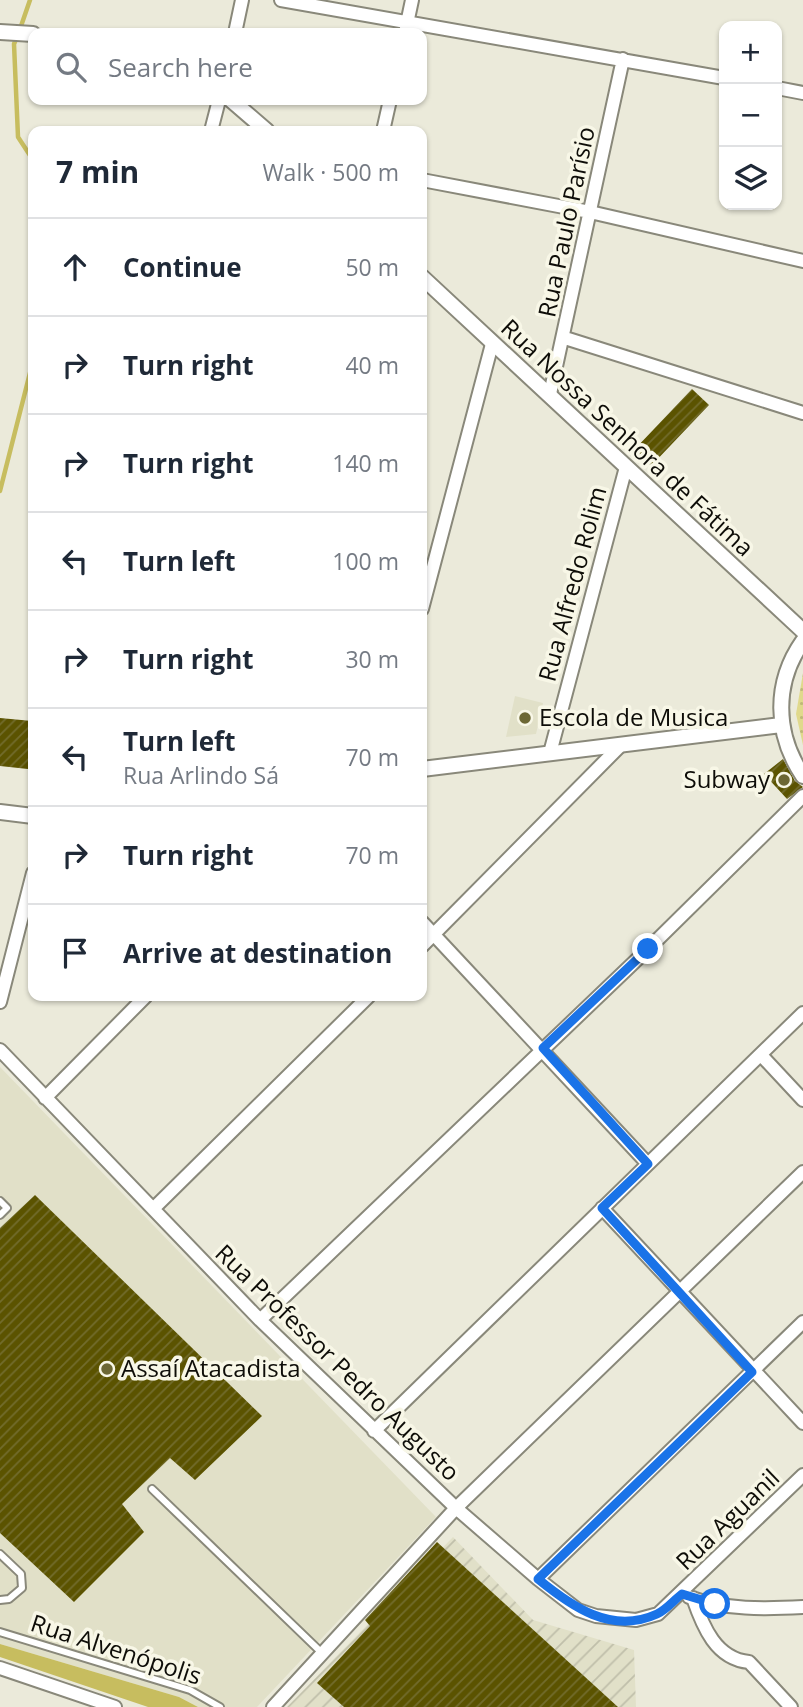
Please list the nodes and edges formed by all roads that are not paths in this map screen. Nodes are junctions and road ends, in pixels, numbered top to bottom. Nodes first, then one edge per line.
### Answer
1 (242, 0) edge
2 (281, 0) edge
3 (412, 0) edge
4 (407, 27) edge
5 (236, 28) edge
6 (427, 30) edge
7 (0, 32) edge
8 (28, 34) edge
9 (623, 59) junction
10 (719, 77) edge
11 (782, 89) edge
12 (803, 93) edge
13 (218, 105) edge
14 (236, 105) edge
15 (389, 105) edge
16 (212, 126) edge
17 (261, 126) edge
18 (384, 126) edge
19 (427, 181) edge
20 (590, 212) junction
21 (803, 261) edge
22 (427, 282) edge
23 (565, 338) junction
24 (492, 344) junction
25 (550, 394) junction
26 (803, 413) edge
27 (626, 467) junction
28 (427, 590) edge
29 (803, 631) edge
30 (803, 640) edge
31 (781, 725) junction
32 (621, 745) junction
33 (550, 753) junction
34 (427, 768) edge
35 (803, 775) edge
36 (803, 796) edge
37 (0, 812) edge
38 (28, 815) edge
39 (28, 893) edge
40 (427, 927) edge
41 (434, 934) junction
42 (427, 941) edge
43 (141, 1001) edge
44 (364, 1001) edge
45 (0, 1002) edge
46 (803, 1013) edge
47 (543, 1048) junction
48 (0, 1050) edge
49 (761, 1055) junction
50 (45, 1098) junction
51 (803, 1100) edge
52 (648, 1164) junction
53 (803, 1172) edge
54 (0, 1201) edge
55 (602, 1208) junction
56 (153, 1209) junction
57 (0, 1215) edge
58 (679, 1291) junction
59 (260, 1320) junction
60 (803, 1322) edge
61 (752, 1372) junction
62 (803, 1423) edge
63 (374, 1431) junction
64 (803, 1475) edge
65 (152, 1489) dead end
66 (456, 1508) junction
67 (0, 1554) edge
68 (538, 1579) junction
69 (688, 1596) junction
70 (0, 1600) edge
71 (803, 1608) edge
72 (803, 1620) edge
73 (0, 1632) edge
74 (323, 1654) junction
75 (0, 1668) edge
76 (115, 1707) edge
77 (219, 1707) edge
78 (273, 1707) edge
79 (791, 1707) edge

1 - 5 street
2 - 4 street
3 - 4 street
6 - 9 street
7 - 8 street
9 - 10 street
9 - 20 street, Rua Paulo Parísio
11 - 12 street
13 - 16 street
14 - 17 street
15 - 18 street
19 - 20 street
20 - 21 street
20 - 23 street, Rua Paulo Parísio
22 - 24 street, Rua Nossa Senhora de Fátima
23 - 25 street, Rua Paulo Parísio
23 - 26 street
24 - 25 street, Rua Nossa Senhora de Fátima
24 - 28 street
25 - 27 street, Rua Nossa Senhora de Fátima
27 - 29 street, Rua Nossa Senhora de Fátima
27 - 33 street, Rua Alfredo Rolim
30 - 31 street
31 - 32 street
31 - 35 street
32 - 33 street
32 - 41 street
33 - 34 street
36 - 47 street
37 - 38 street
39 - 45 street
40 - 41 street
41 - 42 street
41 - 47 street
43 - 50 street
44 - 56 street
46 - 49 street
47 - 52 street
47 - 59 street
48 - 50 street, Rua Professor Pedro Augusto
49 - 51 street
49 - 52 street
50 - 56 street, Rua Professor Pedro Augusto
52 - 55 street
53 - 58 street
54 - 57 lane
55 - 58 street
55 - 63 street
56 - 59 street, Rua Professor Pedro Augusto
58 - 61 street
58 - 66 street
59 - 63 street, Rua Professor Pedro Augusto
60 - 61 street
61 - 62 street
61 - 68 street
63 - 66 street, Rua Professor Pedro Augusto
64 - 69 street, Rua Aguanil
65 - 74 lane
66 - 68 street, Rua Professor Pedro Augusto
66 - 74 street
67 - 70 lane
68 - 69 street, Rua Professor Pedro Augusto
69 - 71 street
69 - 79 street
71 - 72 street
73 - 77 lane, Rua Alvenópolis
74 - 78 street
75 - 76 street

